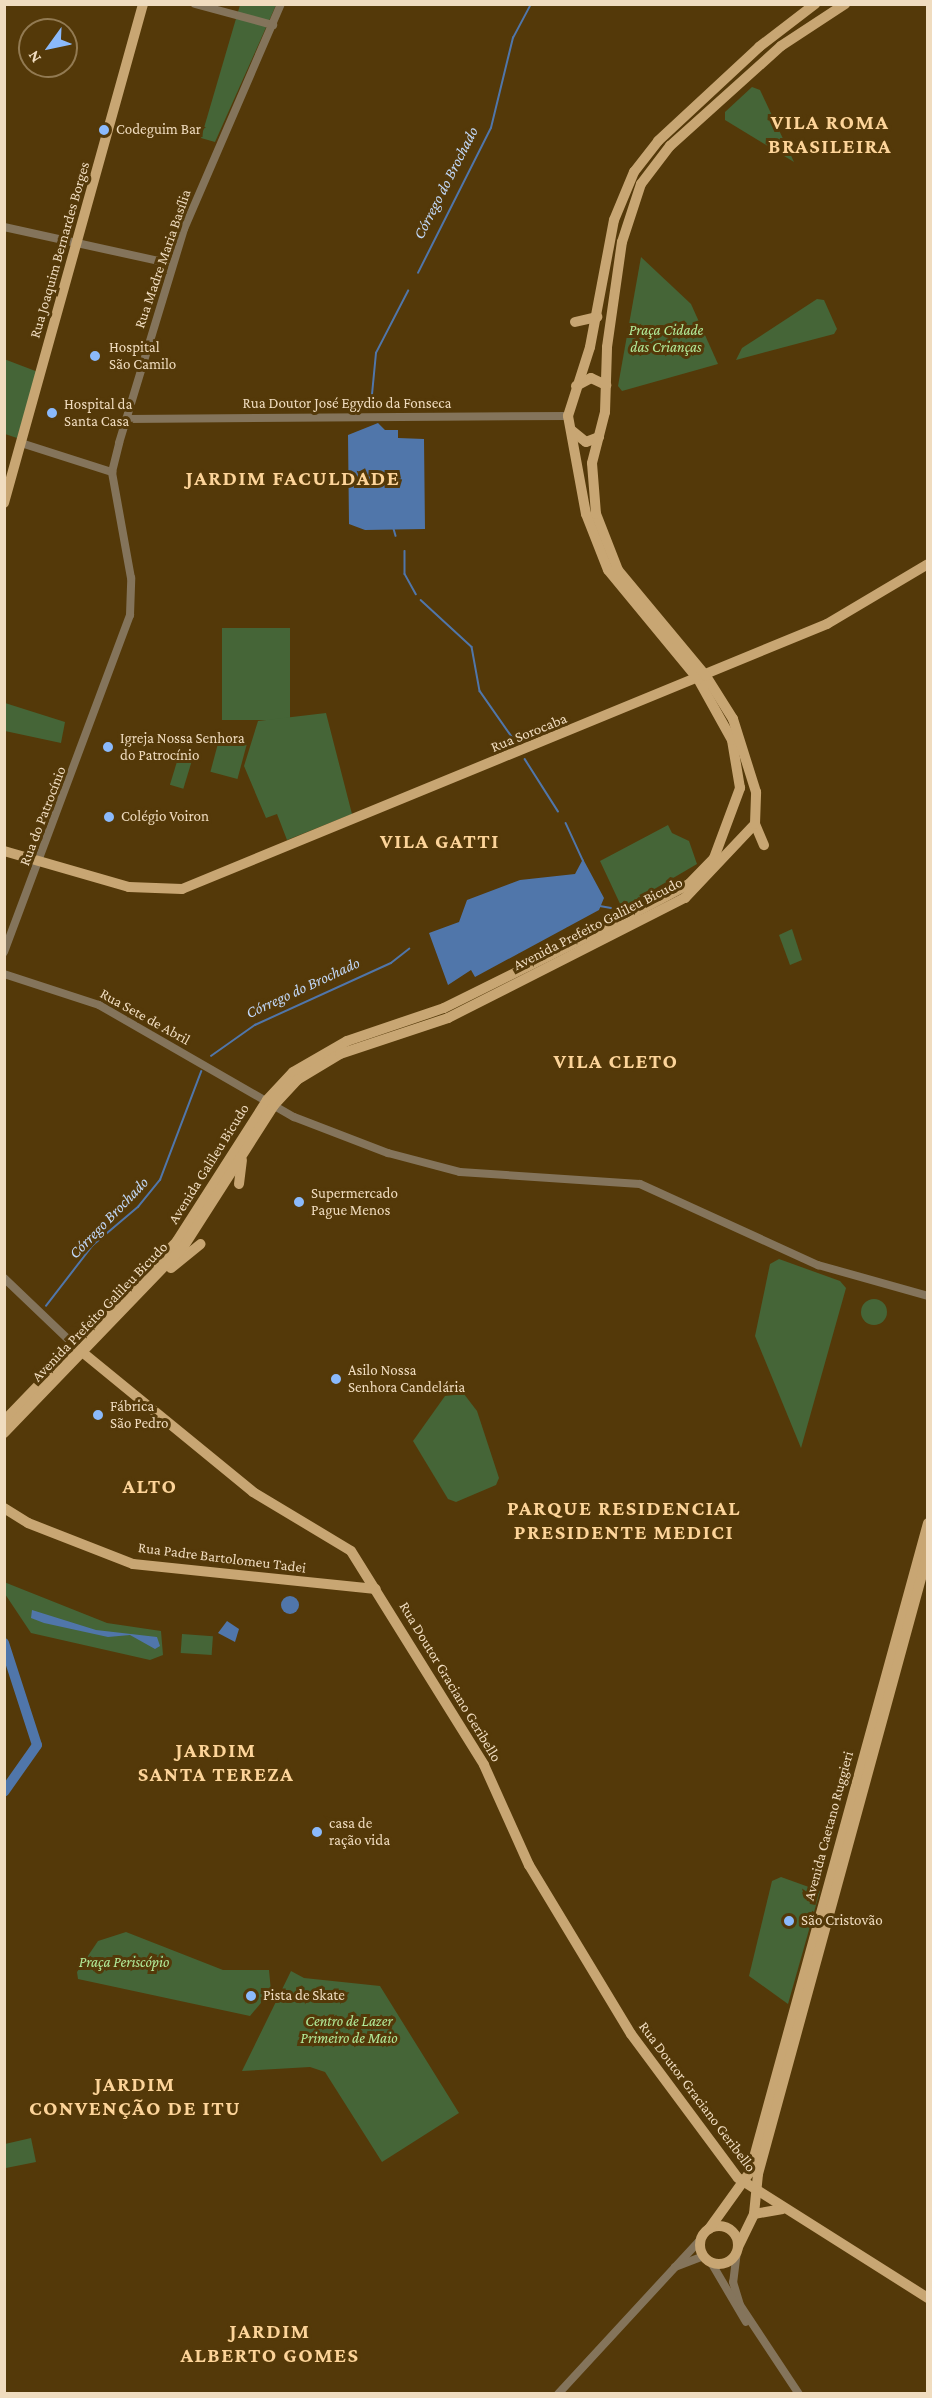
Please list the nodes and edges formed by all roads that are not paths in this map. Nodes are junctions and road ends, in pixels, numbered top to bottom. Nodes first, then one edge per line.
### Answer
1 (143, 4) edge
2 (195, 4) edge
3 (282, 4) edge
4 (815, 4) edge
5 (845, 4) edge
6 (273, 25) junction
7 (4, 227) edge
8 (77, 243) junction
9 (172, 264) junction
10 (597, 317) junction
11 (575, 322) dead end
12 (606, 385) junction
13 (574, 390) junction
14 (568, 416) junction
15 (126, 418) junction
16 (570, 430) junction
17 (599, 437) junction
18 (21, 443) junction
19 (112, 472) junction
20 (4, 503) edge
21 (927, 564) edge
22 (702, 677) junction
23 (92, 727) joint
24 (731, 819) junction
25 (755, 824) junction
26 (745, 839) junction
27 (764, 845) dead end
28 (4, 851) edge
29 (748, 851) dead end
30 (730, 856) junction
31 (40, 861) junction
32 (4, 952) edge
33 (4, 974) edge
34 (270, 1103) junction
35 (242, 1157) junction
36 (239, 1184) dead end
37 (201, 1244) dead end
38 (158, 1275) junction
39 (8, 1280) edge
40 (927, 1296) edge
41 (78, 1348) junction
42 (4, 1421) edge
43 (4, 1433) edge
44 (4, 1508) edge
45 (927, 1523) edge
46 (927, 1553) edge
47 (376, 1589) junction
48 (744, 2185) junction
49 (757, 2194) junction
50 (783, 2209) junction
51 (754, 2214) junction
52 (709, 2229) junction
53 (701, 2239) junction
54 (738, 2249) junction
55 (708, 2260) junction
56 (672, 2269) junction
57 (927, 2298) edge
58 (737, 2307) junction
59 (558, 2394) edge
60 (799, 2394) edge

1 - 8 main road, Rua Joaquim Bernardes Borges
2 - 6 street
3 - 6 street, Rua Madre Maria Basília
4 - 10 main road, Avenida Prefeito Galileu Bicudo
5 - 12 main road, Avenida Prefeito Galileu Bicudo
6 - 9 street, Rua Madre Maria Basília
7 - 8 street
8 - 9 street
8 - 18 main road, Rua Joaquim Bernardes Borges
9 - 15 street, Rua Madre Maria Basília
10 - 11 main road
10 - 13 main road, Avenida Prefeito Galileu Bicudo
12 - 13 main road
12 - 17 main road, Avenida Prefeito Galileu Bicudo
13 - 14 main road, Avenida Prefeito Galileu Bicudo
14 - 15 street, Rua Doutor José Egydio da Fonseca
14 - 16 main road, Avenida Prefeito Galileu Bicudo
15 - 19 street, Rua Madre Maria Basília
16 - 17 main road
16 - 22 main road, Avenida Prefeito Galileu Bicudo
17 - 22 main road, Avenida Prefeito Galileu Bicudo
18 - 19 street
18 - 20 main road, Rua Joaquim Bernardes Borges
19 - 23 street, Rua Madre Maria Basília
21 - 22 main road, Rua Sorocaba
22 - 24 main road, Avenida Prefeito Galileu Bicudo
22 - 25 main road, Avenida Prefeito Galileu Bicudo
22 - 31 main road, Rua Sorocaba
23 - 31 street, Rua do Patrocínio
24 - 26 main road
24 - 34 main road, Avenida Prefeito Galileu Bicudo
25 - 26 main road, Avenida Prefeito Galileu Bicudo
25 - 27 main road
26 - 30 main road, Avenida Prefeito Galileu Bicudo
28 - 31 main road, Rua Sorocaba
29 - 30 main road
30 - 34 main road, Avenida Prefeito Galileu Bicudo
31 - 32 street, Rua do Patrocínio
33 - 34 street, Rua Sete de Abril
34 - 35 main road, Avenida Prefeito Galileu Bicudo
34 - 40 street, Rua Sete de Abril
34 - 41 main road, Avenida Galileu Bicudo
35 - 36 main road
35 - 38 main road, Avenida Prefeito Galileu Bicudo
37 - 38 main road
38 - 41 main road, Avenida Prefeito Galileu Bicudo
39 - 41 street, Rua Doutor Graciano Geribello
41 - 42 main road, Avenida Prefeito Galileu Bicudo
41 - 43 main road, Avenida Prefeito Galileu Bicudo
41 - 47 main road, Rua Doutor Graciano Geribello
44 - 47 main road, Rua Padre Bartolomeu Tadei
45 - 48 main road, Avenida Caetano Ruggieri
46 - 49 main road, Avenida Caetano Ruggieri
47 - 48 main road, Rua Doutor Graciano Geribello
48 - 49 main road, Rua Doutor Graciano Geribello
48 - 52 main road, Avenida Caetano Ruggieri
49 - 50 main road, Rua Doutor Graciano Geribello
49 - 51 main road, Avenida Caetano Ruggieri
50 - 51 main road
50 - 57 main road, Rua Doutor Graciano Geribello
51 - 54 main road, Avenida Caetano Ruggieri
52 - 53 main road
52 - 54 main road
53 - 55 main road
53 - 56 street
54 - 55 main road
54 - 58 street
55 - 56 street
55 - 58 street
56 - 59 street
58 - 60 street

